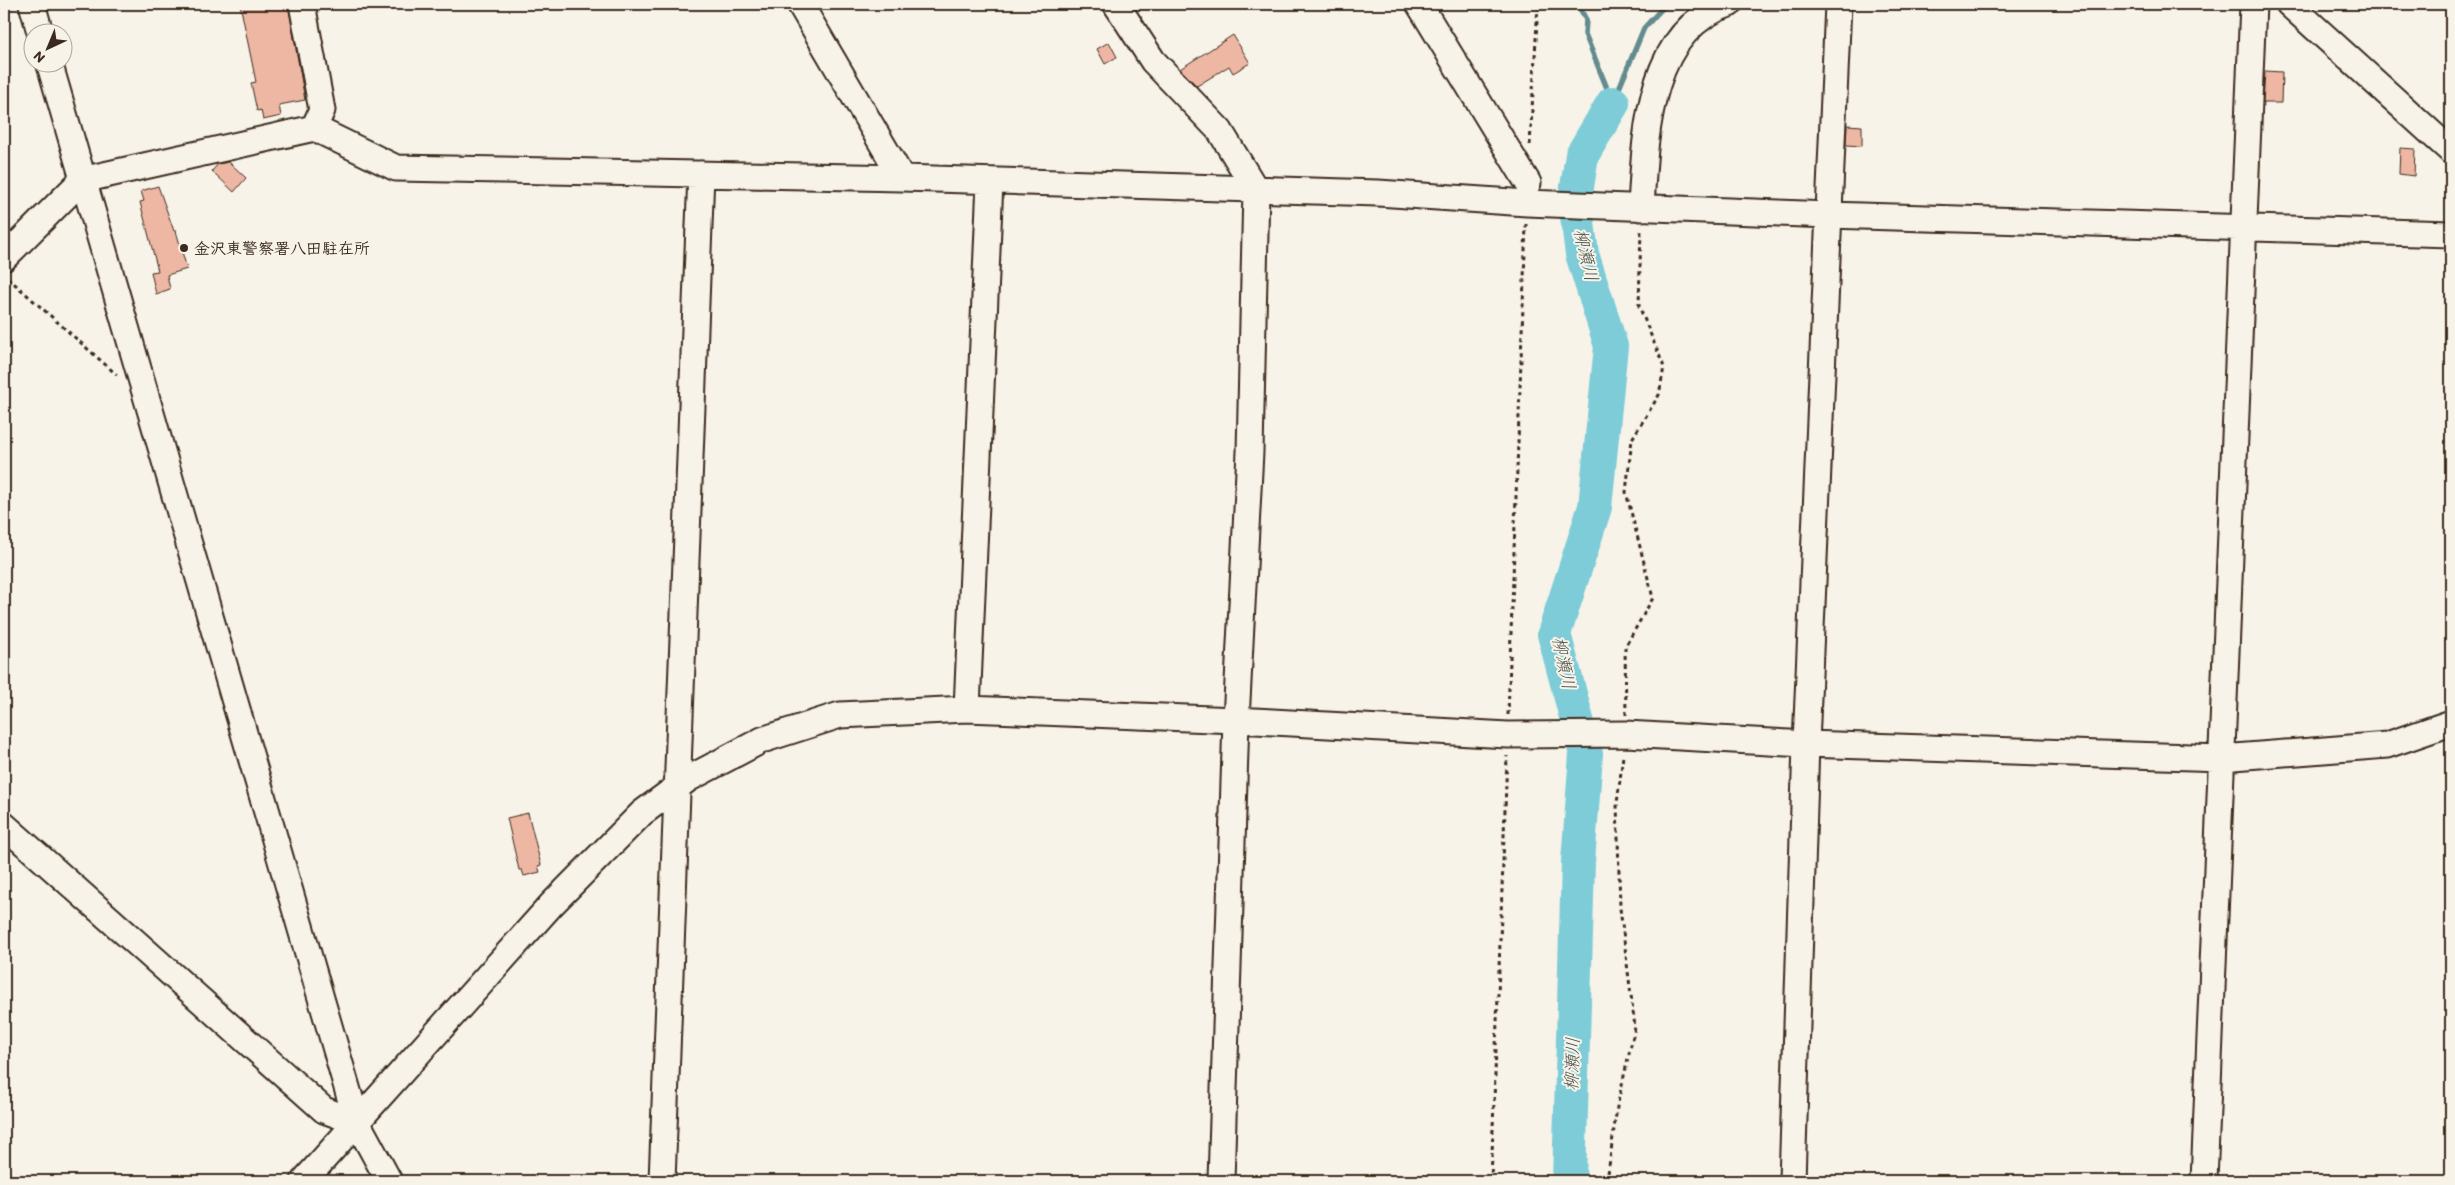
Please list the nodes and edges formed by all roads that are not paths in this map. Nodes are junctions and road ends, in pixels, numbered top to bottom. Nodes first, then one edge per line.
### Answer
1 (32, 4) edge
2 (302, 4) edge
3 (800, 4) edge
4 (1116, 4) edge
5 (1420, 4) edge
6 (1729, 4) edge
7 (1838, 4) edge
8 (2253, 4) edge
9 (2289, 4) edge
10 (37, 22) edge
11 (52, 72) edge
12 (314, 128) junction
13 (2451, 151) edge
14 (701, 174) junction
15 (902, 178) junction
16 (82, 180) junction
17 (990, 182) junction
18 (1256, 190) junction
19 (1530, 197) junction
20 (1638, 208) junction
21 (1829, 215) junction
22 (2243, 227) junction
23 (2451, 234) edge
24 (4, 258) edge
25 (967, 709) junction
26 (1236, 720) junction
27 (2451, 723) edge
28 (1806, 744) junction
29 (2222, 758) junction
30 (679, 785) junction
31 (4, 825) edge
32 (357, 1122) junction
33 (304, 1181) edge
34 (389, 1181) edge
35 (662, 1181) edge
36 (1221, 1181) edge
37 (1792, 1181) edge
38 (2204, 1181) edge

1 - 10 street
2 - 12 street
3 - 15 street
4 - 18 street
5 - 19 street
6 - 20 street
7 - 21 street
8 - 22 street
9 - 13 street
11 - 16 street
12 - 14 street
12 - 16 street
14 - 15 street
14 - 30 street
15 - 17 street
16 - 24 street
16 - 32 street
17 - 18 street
17 - 25 street
18 - 19 street
18 - 26 street
19 - 20 street
20 - 21 street
21 - 22 street
21 - 28 street
22 - 23 street
22 - 29 street
25 - 26 street
25 - 30 street
26 - 28 street
26 - 36 street
27 - 29 street
28 - 29 street
28 - 37 street
29 - 38 street
30 - 32 street
30 - 35 street
31 - 32 street
32 - 33 street
32 - 34 street

